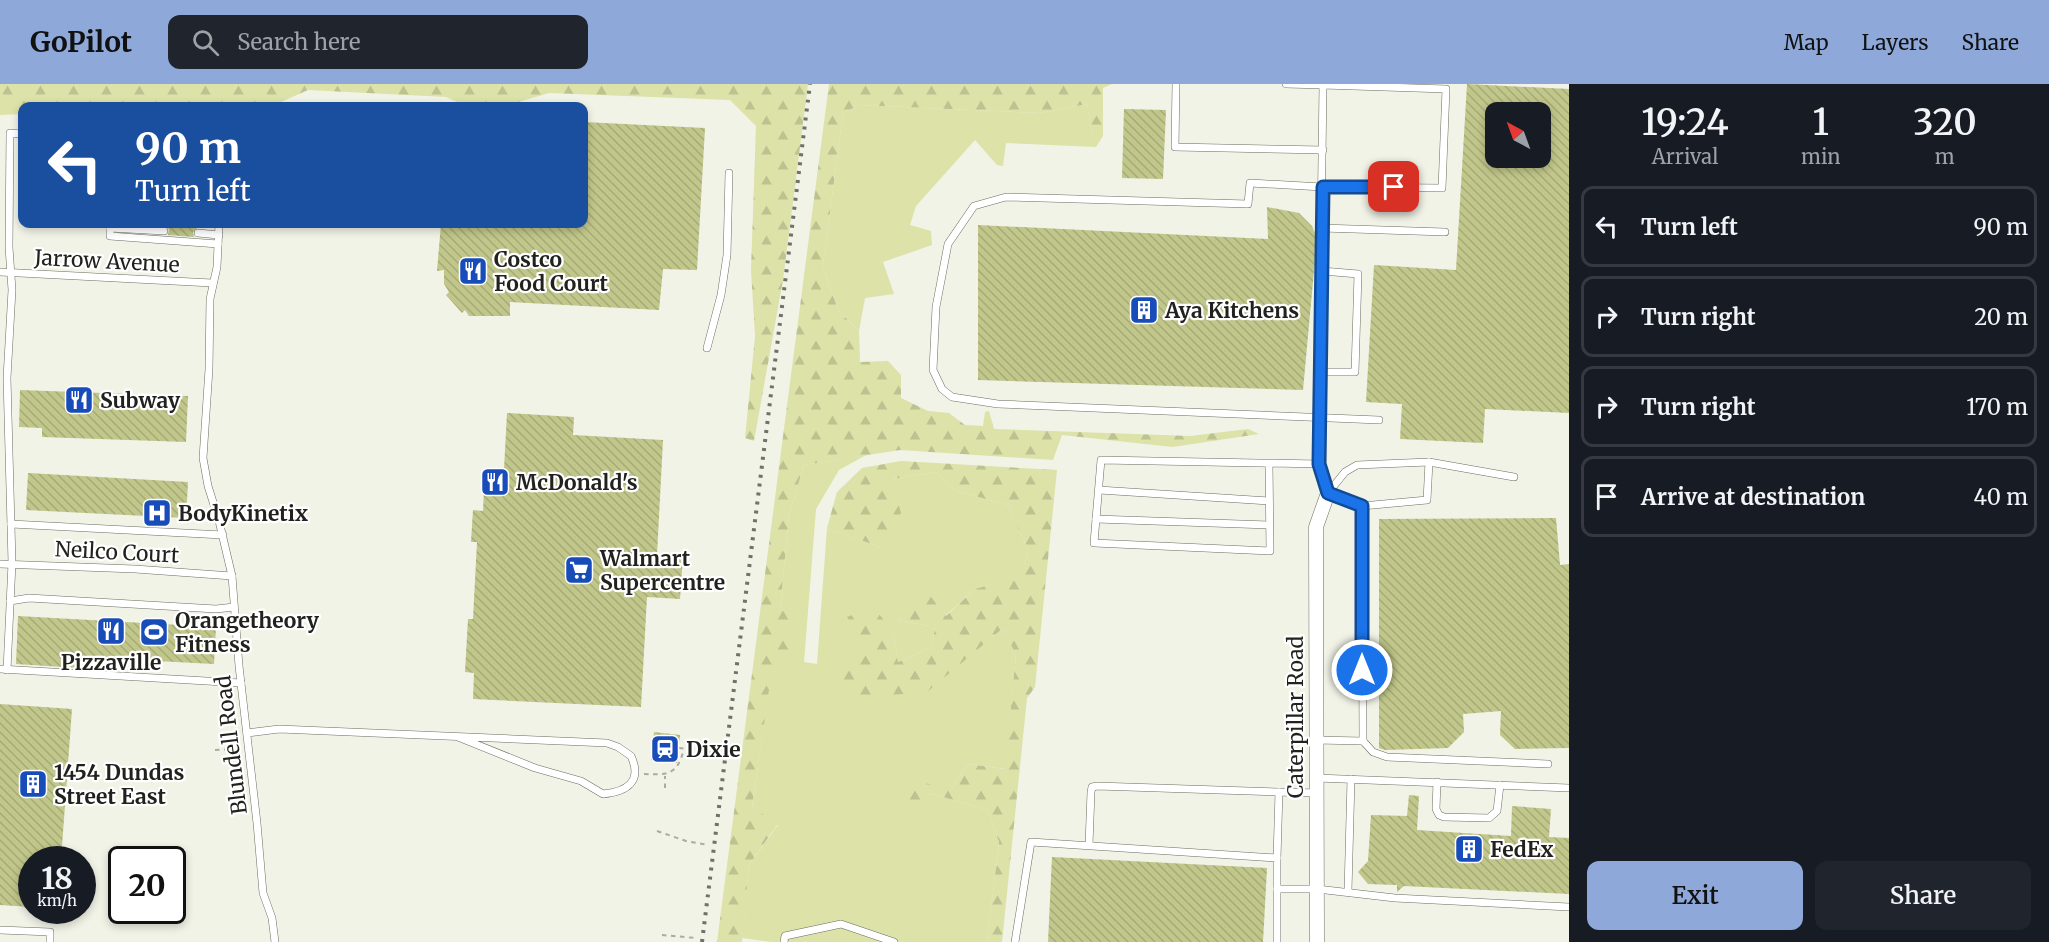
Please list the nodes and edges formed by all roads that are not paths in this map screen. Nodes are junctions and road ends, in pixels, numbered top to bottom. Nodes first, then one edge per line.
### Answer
1 (1176, 84) edge
2 (1286, 84) edge
3 (1323, 85) edge
4 (18, 134) edge
5 (1323, 150) junction
6 (729, 173) dead end
7 (1323, 187) junction
8 (110, 228) edge
9 (132, 228) edge
10 (219, 228) edge
11 (1322, 228) junction
12 (164, 231) dead end
13 (1445, 232) dead end
14 (198, 233) dead end
15 (219, 235) junction
16 (218, 244) junction
17 (1322, 271) junction
18 (0, 272) edge
19 (11, 272) junction
20 (212, 283) junction
21 (707, 348) dead end
22 (1320, 372) junction
23 (1319, 416) junction
24 (1379, 420) dead end
25 (1429, 462) junction
26 (1269, 463) junction
27 (1319, 464) junction
28 (1514, 477) dead end
29 (1098, 490) junction
30 (1328, 493) junction
31 (1269, 501) junction
32 (1362, 506) junction
33 (1096, 519) junction
34 (11, 524) junction
35 (1269, 525) junction
36 (223, 536) junction
37 (12, 563) junction
38 (0, 564) edge
39 (232, 576) junction
40 (10, 601) junction
41 (234, 608) junction
42 (3, 670) edge
43 (241, 683) junction
44 (247, 733) junction
45 (458, 737) junction
46 (1316, 740) junction
47 (1363, 741) junction
48 (1548, 764) dead end
49 (1316, 778) junction
50 (1351, 779) junction
51 (1437, 782) junction
52 (1500, 785) junction
53 (1569, 788) edge
54 (1279, 792) junction
55 (1317, 793) junction
56 (1089, 845) junction
57 (1277, 858) junction
58 (1277, 889) junction
59 (1317, 889) junction
60 (1348, 891) junction
61 (1569, 908) edge
62 (0, 930) edge
63 (50, 942) edge
64 (275, 942) edge
65 (784, 942) edge
66 (894, 942) edge
67 (1016, 942) edge
68 (1277, 942) edge
69 (1317, 942) edge

1 - 5 lane
2 - 3 lane
3 - 5 lane
3 - 7 lane
4 - 19 lane
5 - 7 lane
6 - 21 lane
7 - 11 lane
7 - 23 lane
8 - 16 lane
9 - 12 lane
10 - 15 lane, Blundell Road
11 - 13 lane
11 - 17 lane
14 - 15 lane
15 - 16 lane, Blundell Road
16 - 20 lane, Blundell Road
17 - 22 lane
17 - 22 lane
18 - 19 lane, Jarrow Avenue
19 - 20 lane, Jarrow Avenue
19 - 34 lane
20 - 36 lane, Blundell Road
22 - 23 lane
23 - 24 lane
23 - 27 lane
25 - 28 lane
25 - 30 lane
25 - 32 lane
26 - 27 lane
26 - 29 lane
26 - 31 lane
27 - 30 lane
29 - 31 lane
29 - 33 lane
30 - 32 lane
30 - 46 street, Caterpillar Road
31 - 35 lane
32 - 47 lane
33 - 35 lane
33 - 35 lane
34 - 36 lane
34 - 37 lane
36 - 39 lane, Blundell Road
37 - 38 lane, Neilco Court
37 - 39 lane, Neilco Court
37 - 40 lane
39 - 41 lane, Blundell Road
40 - 41 lane
40 - 42 lane
41 - 43 lane, Blundell Road
42 - 43 lane
43 - 44 lane, Blundell Road
44 - 45 lane
44 - 64 lane, Blundell Road
45 - 45 lane
46 - 47 lane
46 - 49 street, Caterpillar Road
47 - 48 lane
49 - 50 lane
49 - 55 street, Caterpillar Road
50 - 51 lane
50 - 60 lane
51 - 52 lane
51 - 52 lane
52 - 53 lane
54 - 55 lane
54 - 56 lane
54 - 57 lane
55 - 59 street, Caterpillar Road
56 - 57 lane
56 - 67 lane
57 - 58 lane
58 - 59 lane
58 - 68 lane
59 - 60 lane
59 - 69 street, Caterpillar Road
60 - 61 lane
62 - 63 lane
65 - 66 lane

